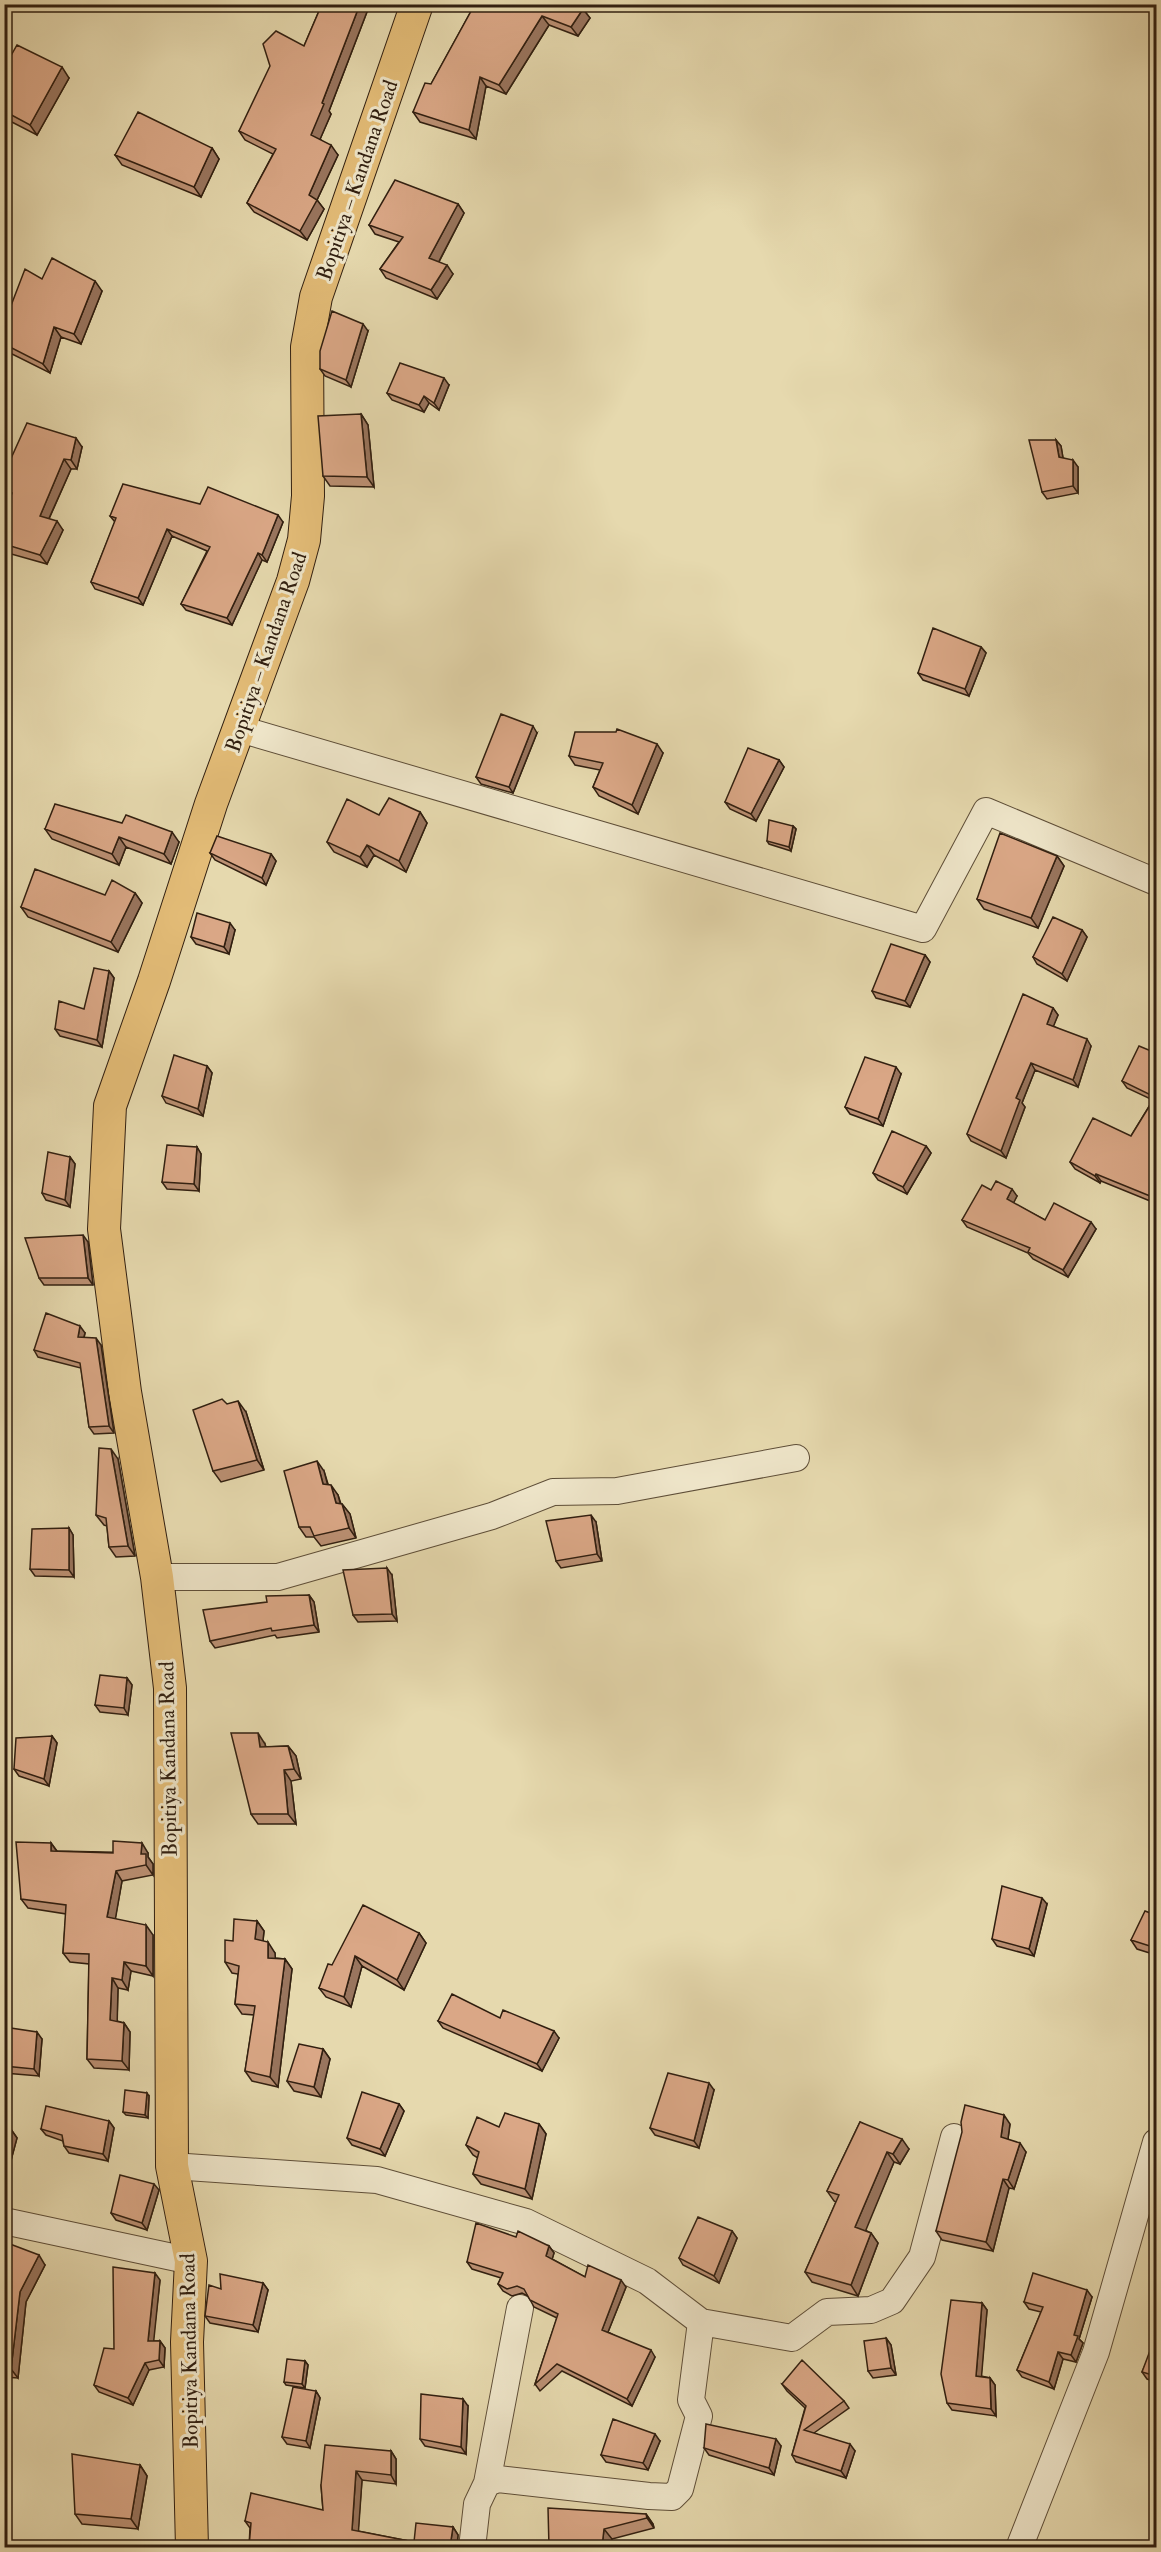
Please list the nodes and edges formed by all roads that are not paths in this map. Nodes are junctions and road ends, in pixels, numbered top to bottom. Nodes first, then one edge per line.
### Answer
1 (417, 4) edge
2 (240, 729) junction
3 (1156, 882) edge
4 (154, 981) joint
5 (796, 1458) dead end
6 (157, 1577) junction
7 (954, 2137) dead end
8 (1156, 2142) edge
9 (172, 2166) junction
10 (4, 2222) edge
11 (191, 2261) junction
12 (520, 2308) dead end
13 (701, 2322) junction
14 (487, 2483) junction
15 (192, 2547) edge
16 (472, 2547) edge
17 (1019, 2547) edge

1 - 2 main road, Bopitiya – Kandana Road
2 - 3 street
2 - 4 main road, Bopitiya – Kandana Road
4 - 6 main road, Bopitiya Kandana Road
5 - 6 street
6 - 9 main road, Bopitiya Kandana Road
7 - 13 street
8 - 17 street
9 - 11 main road, Bopitiya Kandana Road
9 - 13 street
10 - 11 street
11 - 15 main road, Bopitiya Kandana Road
12 - 14 street
13 - 14 street
14 - 16 street

